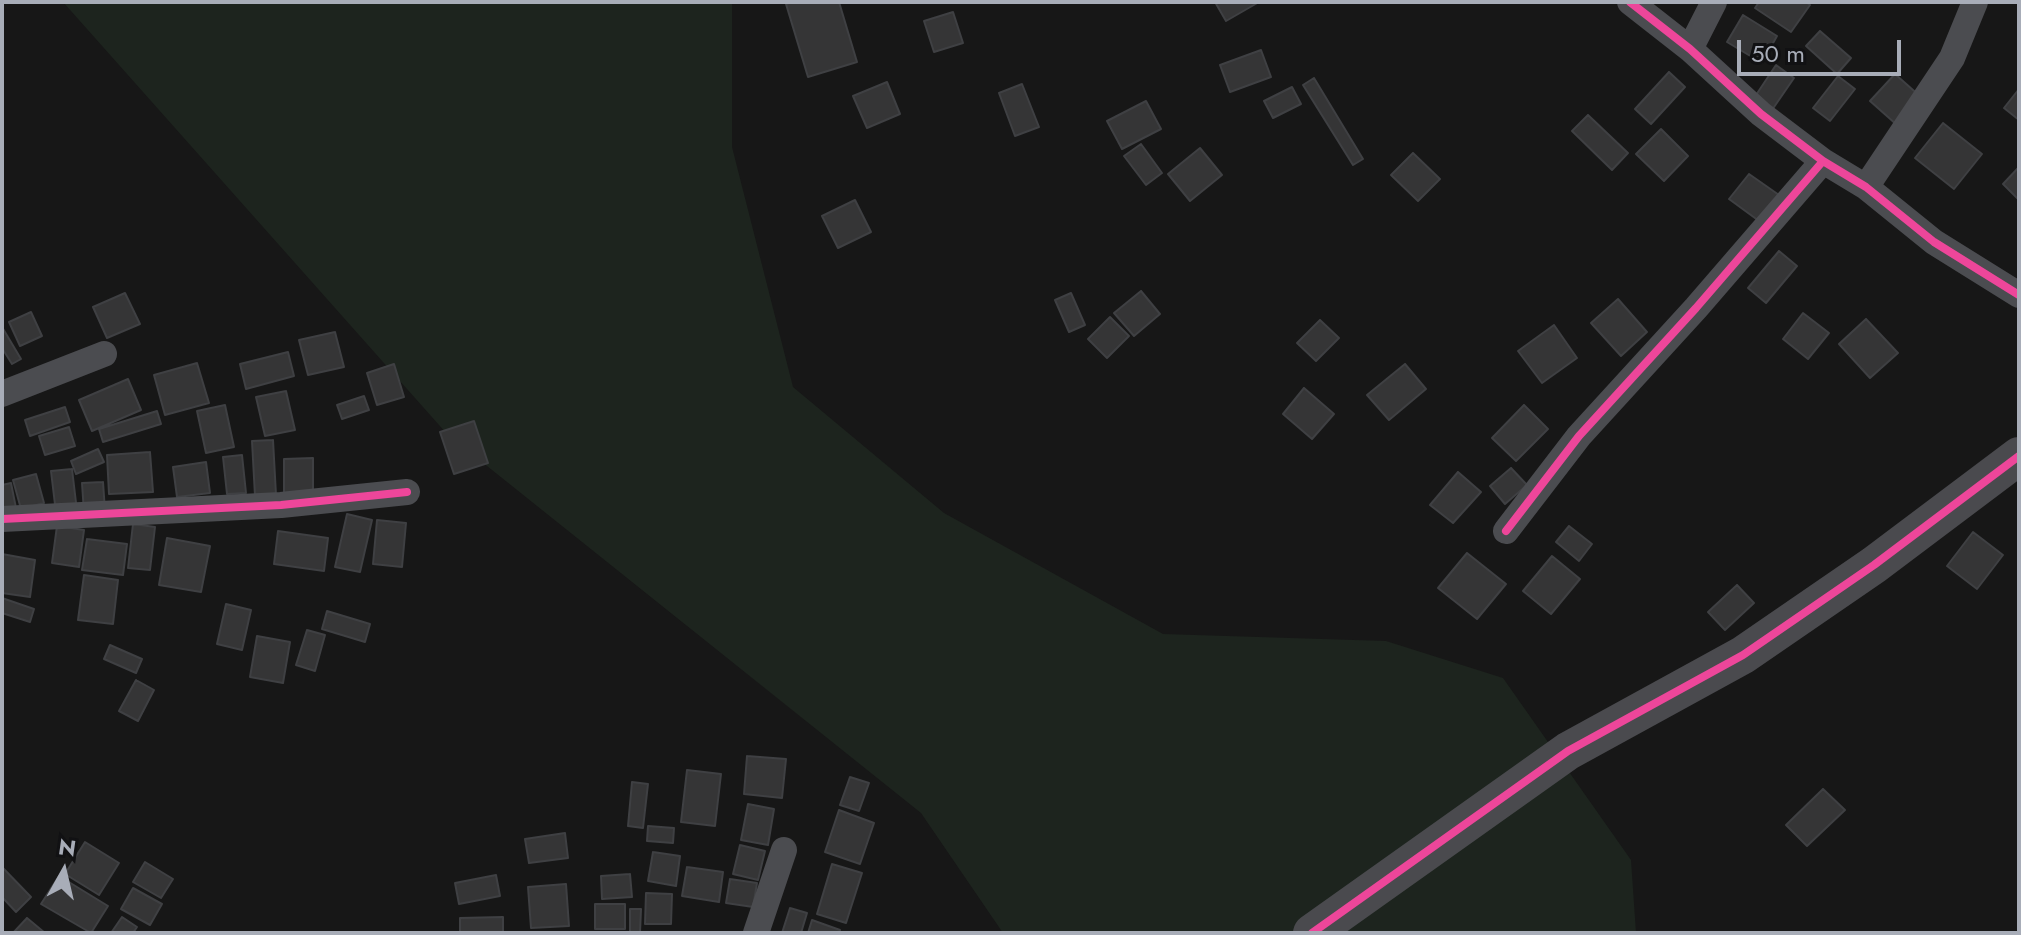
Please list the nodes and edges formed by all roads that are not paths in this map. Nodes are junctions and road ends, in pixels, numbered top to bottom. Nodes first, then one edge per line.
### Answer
1 (1630, 2) edge
2 (1714, 2) edge
3 (1975, 2) edge
4 (1690, 49) junction
5 (1823, 161) junction
6 (1866, 187) junction
7 (2019, 295) edge
8 (104, 354) dead end
9 (2, 394) edge
10 (2019, 456) edge
11 (407, 492) dead end
12 (2, 519) edge
13 (1506, 531) dead end
14 (784, 850) dead end
15 (756, 933) edge
16 (1312, 933) edge

1 - 4 street
2 - 4 street
3 - 6 street
4 - 5 street
5 - 6 street
5 - 13 street
6 - 7 street
8 - 9 street
10 - 16 street
11 - 12 street
14 - 15 street

